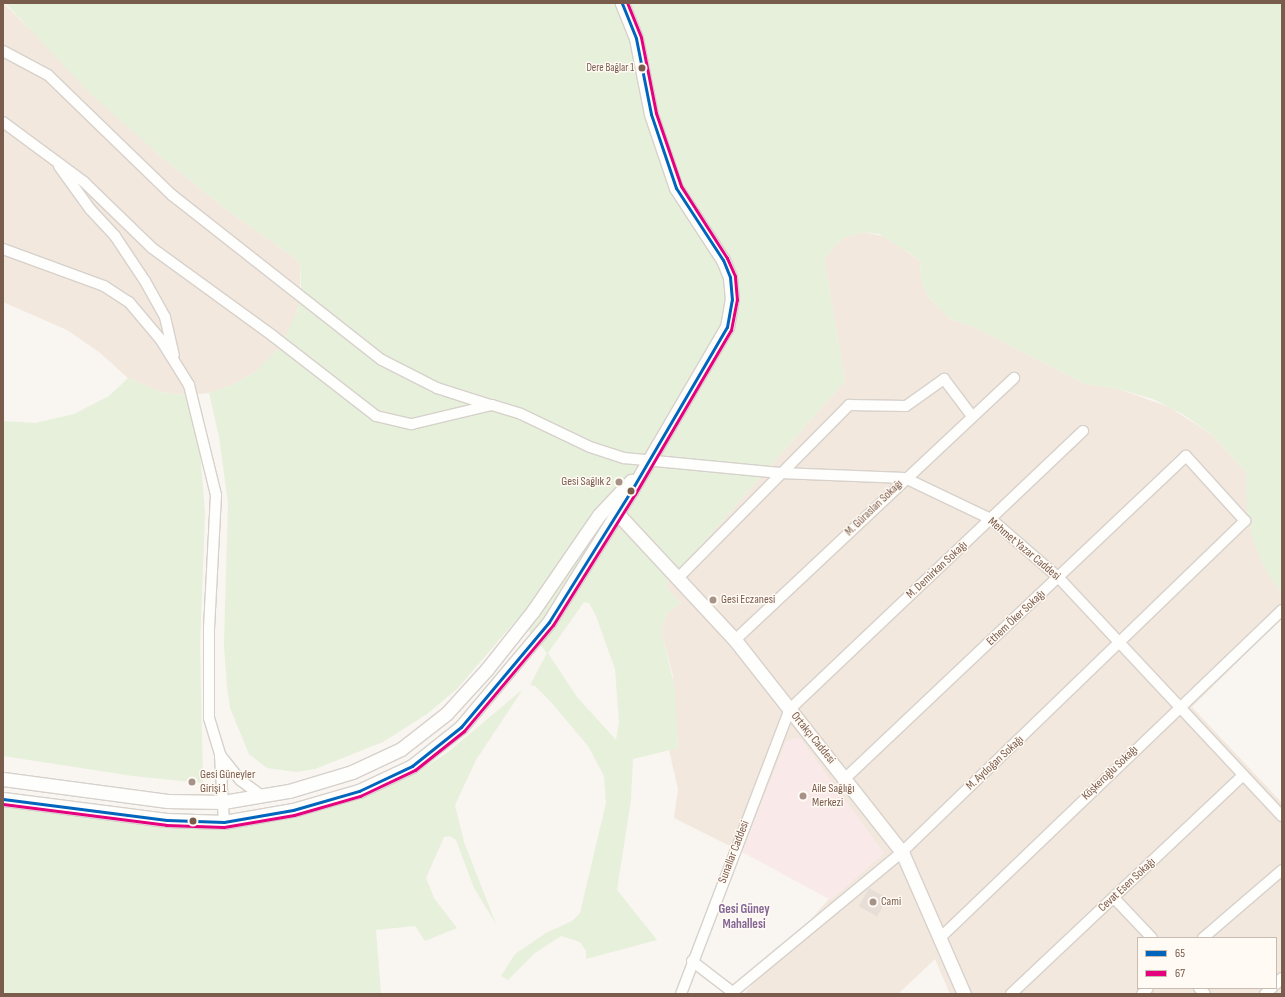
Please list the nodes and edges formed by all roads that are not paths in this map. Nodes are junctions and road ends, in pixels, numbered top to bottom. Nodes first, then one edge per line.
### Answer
1 (622, 3) edge
2 (3, 51) edge
3 (3, 122) edge
4 (54, 158) junction
5 (3, 249) edge
6 (177, 367) junction
7 (1014, 378) dead end
8 (492, 405) junction
9 (972, 416) junction
10 (1083, 431) dead end
11 (648, 462) junction
12 (780, 473) junction
13 (905, 478) junction
14 (617, 513) junction
15 (991, 519) junction
16 (1245, 521) joint
17 (1059, 578) junction
18 (677, 579) junction
19 (1282, 610) edge
20 (735, 640) junction
21 (1122, 643) junction
22 (1180, 706) junction
23 (790, 710) junction
24 (220, 755) junction
25 (1242, 775) junction
26 (845, 778) junction
27 (3, 779) edge
28 (262, 796) junction
29 (3, 799) edge
30 (223, 802) junction
31 (1282, 816) edge
32 (224, 822) junction
33 (902, 852) junction
34 (1282, 870) edge
35 (1114, 898) junction
36 (941, 937) junction
37 (1151, 937) edge
38 (1204, 937) edge
39 (692, 961) junction
40 (734, 993) edge
41 (681, 994) edge
42 (964, 994) edge
43 (1011, 994) edge

1 - 11 street
2 - 8 street, Mehmet Yazar Caddesi
3 - 4 street
4 - 6 street
4 - 8 street
5 - 6 street
6 - 24 street
7 - 9 street, M. Güraslan Sokağı
8 - 11 street, Mehmet Yazar Caddesi
9 - 12 street
9 - 13 street, M. Güraslan Sokağı
10 - 15 street, M. Demirkan Sokağı
11 - 12 street, Mehmet Yazar Caddesi
11 - 14 street
11 - 28 street
12 - 13 street, Mehmet Yazar Caddesi
12 - 18 street
13 - 15 street, Mehmet Yazar Caddesi
13 - 20 street, M. Güraslan Sokağı
14 - 18 street, Ortakçı Caddesi
14 - 32 street
15 - 17 street, Mehmet Yazar Caddesi
15 - 23 street, M. Demirkan Sokağı
16 - 17 street, Ethem Öker Sokağı
16 - 21 street, M. Aydoğan Sokağı
17 - 21 street, Mehmet Yazar Caddesi
17 - 26 street, Ethem Öker Sokağı
18 - 20 street, Ortakçı Caddesi
19 - 22 street, Köşkeroğlu Sokağı
20 - 23 street, Ortakçı Caddesi
21 - 22 street, Mehmet Yazar Caddesi
21 - 33 street, M. Aydoğan Sokağı
22 - 25 street, Mehmet Yazar Caddesi
22 - 36 street, Köşkeroğlu Sokağı
23 - 26 street, Ortakçı Caddesi
23 - 39 street, Sunallar Caddesi
24 - 28 street
24 - 30 street
25 - 31 street, Mehmet Yazar Caddesi
25 - 35 street, Cevat Esen Sokağı
26 - 33 street, Ortakçı Caddesi
27 - 30 street
28 - 30 street
29 - 32 street
30 - 32 street
33 - 36 street, Ortakçı Caddesi
33 - 40 street, M. Aydoğan Sokağı
34 - 38 street
35 - 37 street
35 - 43 street, Cevat Esen Sokağı
36 - 42 street, Ortakçı Caddesi
39 - 40 street
39 - 41 street, Sunallar Caddesi

